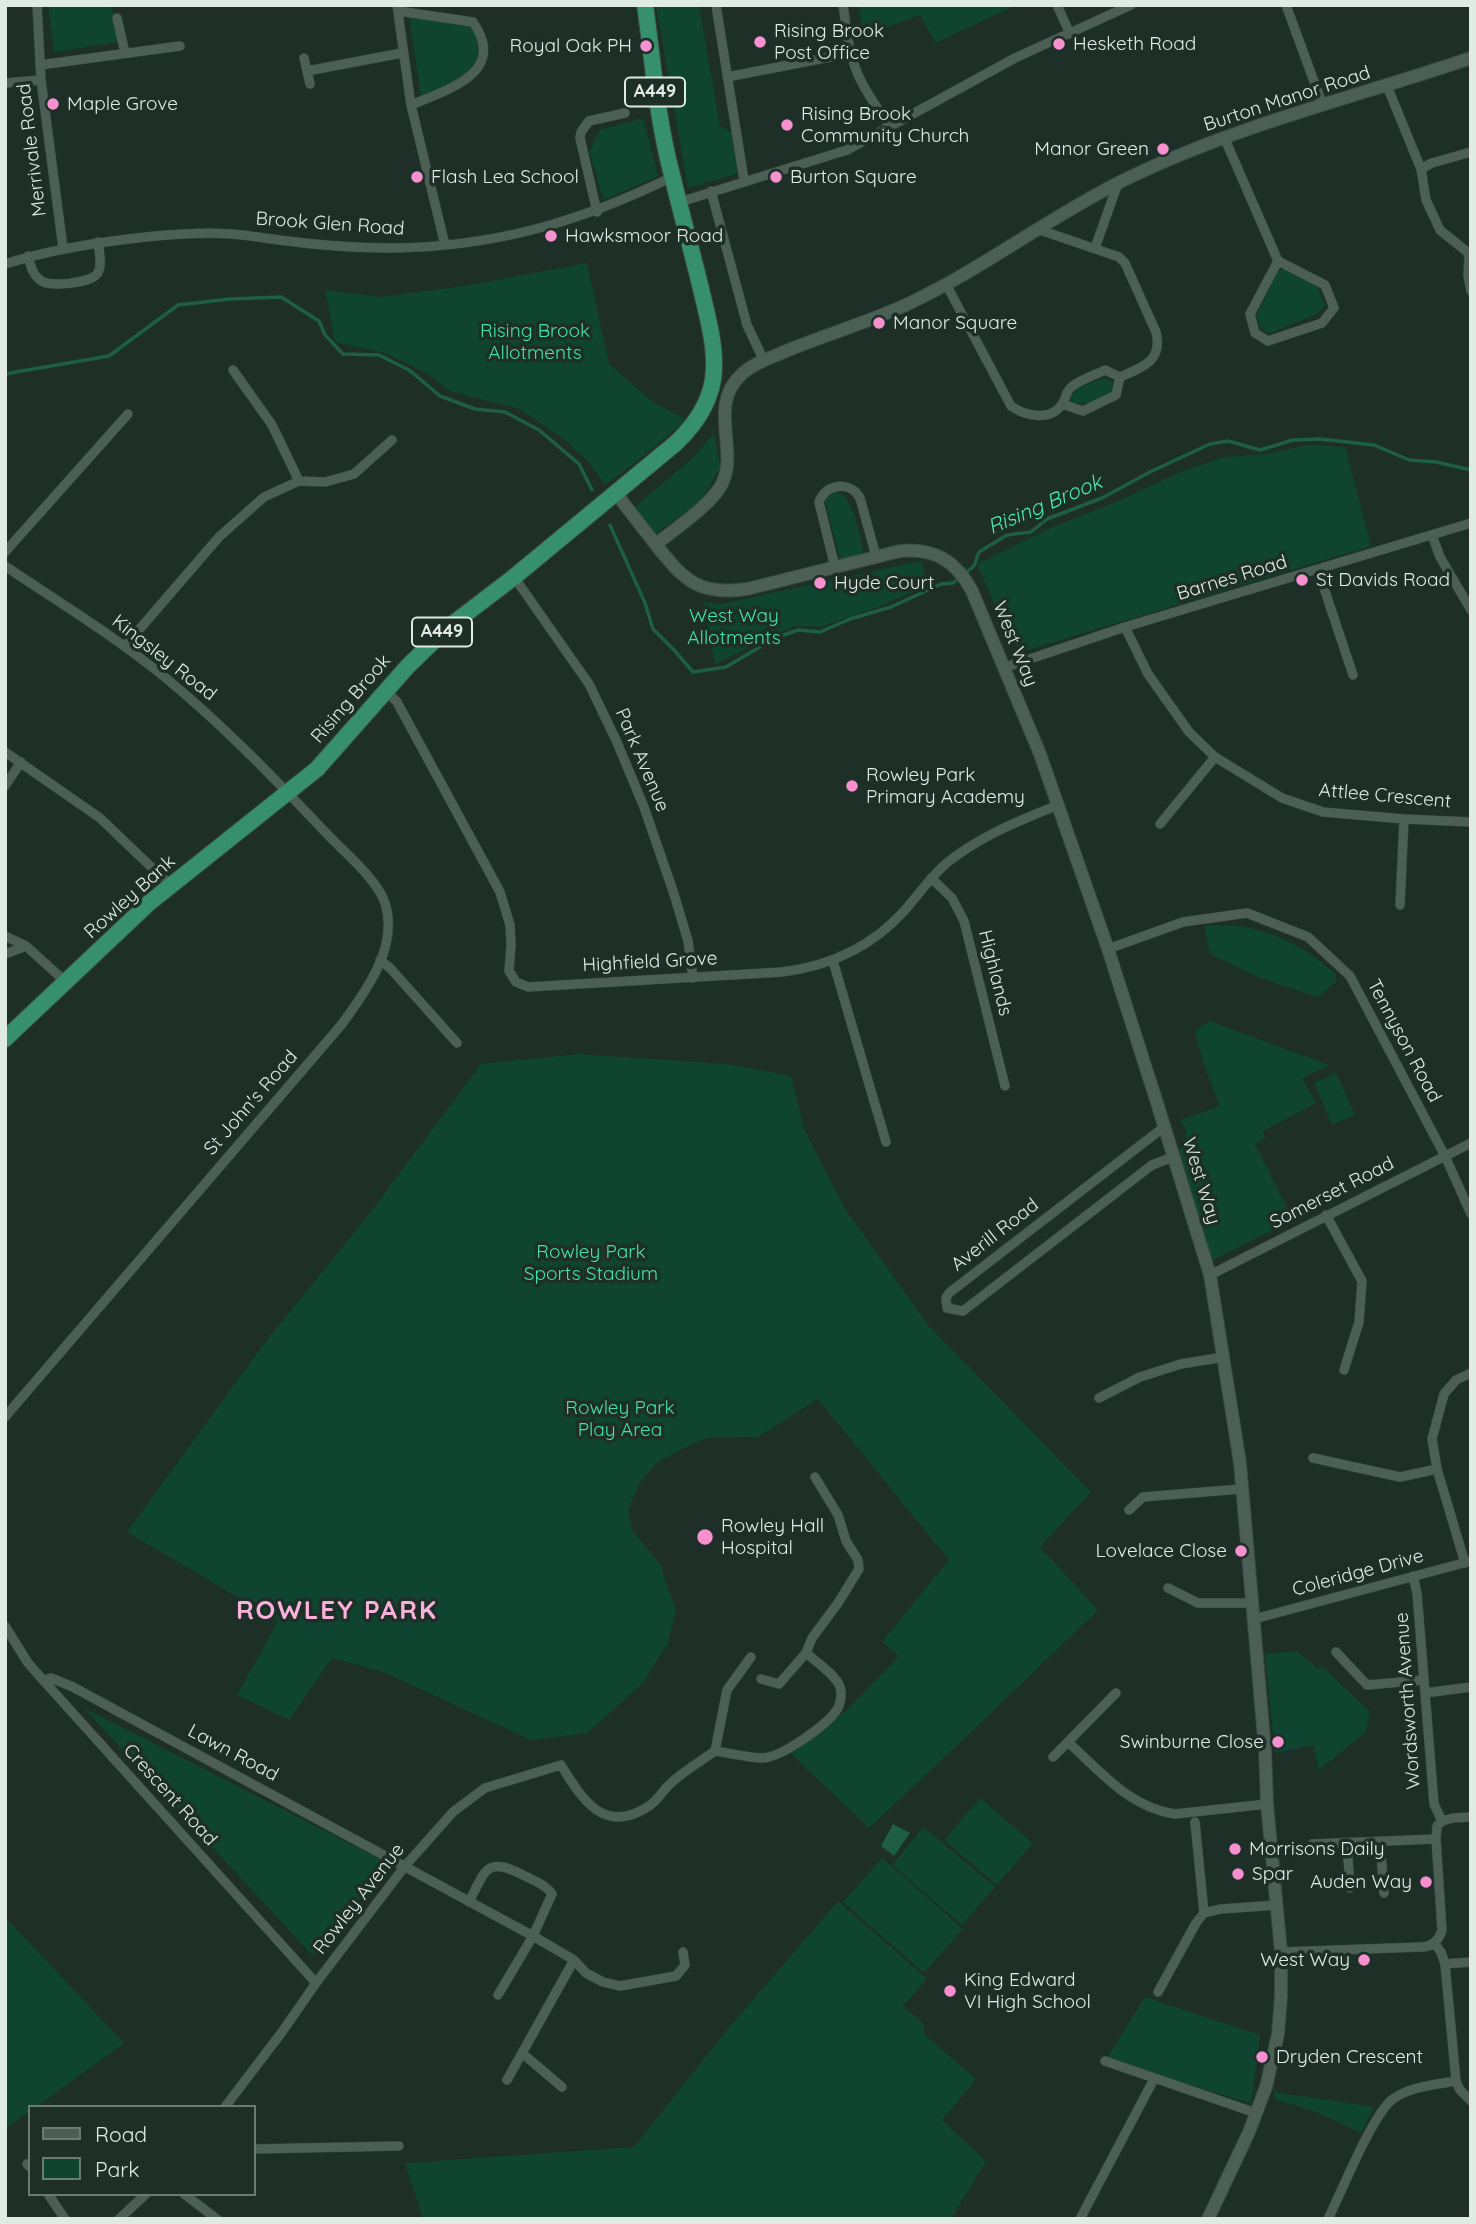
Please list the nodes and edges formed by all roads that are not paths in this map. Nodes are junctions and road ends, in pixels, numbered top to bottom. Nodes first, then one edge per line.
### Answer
1 (37, 5) edge
2 (645, 5) edge
3 (716, 5) edge
4 (844, 5) edge
5 (1057, 5) edge
6 (1131, 5) edge
7 (1286, 5) edge
8 (397, 8) edge
9 (117, 18) dead end
10 (1070, 34) junction
11 (180, 46) dead end
12 (125, 53) junction
13 (851, 53) junction
14 (402, 54) junction
15 (304, 58) dead end
16 (1471, 58) edge
17 (40, 65) junction
18 (307, 71) junction
19 (727, 77) junction
20 (41, 80) junction
21 (5, 83) edge
22 (310, 84) dead end
23 (1387, 86) junction
24 (411, 105) junction
25 (1323, 106) junction
26 (625, 113) dead end
27 (890, 128) junction
28 (1224, 137) junction
29 (1471, 152) edge
30 (1421, 169) junction
31 (672, 177) junction
32 (744, 180) junction
33 (1118, 183) junction
34 (711, 191) junction
35 (680, 202) junction
36 (597, 212) junction
37 (1037, 229) junction
38 (98, 242) junction
39 (445, 245) junction
40 (63, 248) junction
41 (1095, 248) junction
42 (1470, 255) edge
43 (28, 256) junction
44 (1278, 261) junction
45 (5, 264) edge
46 (946, 284) junction
47 (1471, 291) edge
48 (764, 361) junction
49 (233, 370) dead end
50 (1120, 377) junction
51 (1062, 404) junction
52 (128, 414) dead end
53 (392, 440) dead end
54 (299, 481) junction
55 (616, 493) junction
56 (1471, 523) edge
57 (1432, 536) junction
58 (656, 544) junction
59 (5, 552) edge
60 (876, 556) junction
61 (5, 566) edge
62 (835, 566) junction
63 (1318, 570) junction
64 (514, 577) junction
65 (1471, 610) edge
66 (1125, 627) junction
67 (125, 646) junction
68 (1003, 668) junction
69 (1353, 674) dead end
70 (386, 691) junction
71 (5, 752) edge
72 (1214, 757) junction
73 (21, 762) junction
74 (5, 786) edge
75 (289, 793) junction
76 (1058, 805) junction
77 (1404, 819) junction
78 (1471, 822) edge
79 (1160, 824) dead end
80 (932, 878) junction
81 (170, 885) junction
82 (1400, 905) dead end
83 (5, 936) edge
84 (26, 946) junction
85 (1108, 949) junction
86 (5, 954) edge
87 (380, 960) junction
88 (833, 961) junction
89 (693, 978) junction
90 (67, 983) junction
91 (5, 1040) edge
92 (457, 1043) dead end
93 (1005, 1086) dead end
94 (1164, 1128) junction
95 (886, 1142) dead end
96 (1471, 1143) edge
97 (1445, 1156) junction
98 (1173, 1157) junction
99 (1471, 1214) edge
100 (1326, 1215) junction
101 (1209, 1275) junction
102 (1224, 1357) junction
103 (1344, 1370) dead end
104 (1471, 1373) edge
105 (1099, 1398) dead end
106 (5, 1417) edge
107 (1313, 1458) dead end
108 (1437, 1469) junction
109 (814, 1477) dead end
110 (1241, 1489) junction
111 (1129, 1510) dead end
112 (1468, 1562) edge
113 (1413, 1576) junction
114 (1168, 1588) dead end
115 (1253, 1603) junction
116 (1254, 1619) junction
117 (5, 1626) edge
118 (1336, 1652) dead end
119 (806, 1653) junction
120 (751, 1657) dead end
121 (761, 1679) dead end
122 (43, 1680) junction
123 (1424, 1680) junction
124 (1471, 1687) edge
125 (1116, 1693) dead end
126 (1425, 1693) junction
127 (1068, 1742) junction
128 (715, 1751) junction
129 (1052, 1757) dead end
130 (1267, 1804) junction
131 (1471, 1817) edge
132 (1442, 1821) junction
133 (1195, 1822) dead end
134 (1436, 1839) junction
135 (1380, 1841) junction
136 (1347, 1843) junction
137 (1312, 1844) dead end
138 (405, 1866) junction
139 (1350, 1888) dead end
140 (1384, 1893) dead end
141 (469, 1902) junction
142 (1277, 1905) junction
143 (1204, 1913) junction
144 (533, 1936) junction
145 (1434, 1943) junction
146 (683, 1952) dead end
147 (1280, 1952) junction
148 (574, 1960) junction
149 (1471, 1962) edge
150 (1445, 1964) junction
151 (316, 1983) junction
152 (1158, 1992) dead end
153 (498, 1995) dead end
154 (522, 2053) junction
155 (1105, 2061) dead end
156 (1154, 2079) junction
157 (507, 2080) dead end
158 (1456, 2081) junction
159 (562, 2087) dead end
160 (1471, 2101) edge
161 (227, 2105) edge
162 (1256, 2113) junction
163 (399, 2146) dead end
164 (256, 2149) edge
165 (49, 2196) edge
166 (144, 2196) edge
167 (187, 2196) edge
168 (65, 2219) edge
169 (119, 2219) edge
170 (218, 2219) edge
171 (1080, 2219) edge
172 (1208, 2219) edge
173 (1328, 2219) edge

1 - 17 street, Merrivale Road
2 - 31 highway, Rising Brook / A449
3 - 19 street
4 - 13 street
5 - 10 street
6 - 10 street
7 - 25 street
8 - 14 street
8 - 24 street
9 - 12 street
10 - 27 street
11 - 12 street
12 - 17 street
13 - 19 street
13 - 27 street
14 - 18 street
14 - 24 street
15 - 18 street
16 - 23 street, Burton Manor Road
17 - 20 street, Merrivale Road
18 - 22 street
19 - 32 street
20 - 21 street
20 - 40 street, Merrivale Road
23 - 25 street, Burton Manor Road
23 - 30 street
24 - 39 street
25 - 28 street, Burton Manor Road
26 - 36 street
27 - 32 street
28 - 33 street, Burton Manor Road
28 - 44 street
29 - 30 street
30 - 42 street
31 - 35 highway, Rising Brook / A449
31 - 36 street, Brook Glen Road
32 - 34 street
33 - 37 street, Burton Manor Road
33 - 41 street
34 - 35 street
34 - 48 street
35 - 55 highway, Rising Brook / A449
36 - 39 street, Brook Glen Road
37 - 41 street
37 - 46 street, Burton Manor Road
38 - 39 street, Brook Glen Road
38 - 40 street, Brook Glen Road
38 - 43 street
40 - 43 street, Brook Glen Road
41 - 50 street
42 - 47 street
43 - 45 street, Brook Glen Road
44 - 44 street
46 - 48 street, Burton Manor Road
46 - 51 street
48 - 58 street, Burton Manor Road
49 - 54 street
50 - 51 street
50 - 51 street
52 - 59 street
53 - 54 street
54 - 67 street
55 - 58 street, West Way
55 - 64 highway, Rising Brook / A449
56 - 57 street, Barnes Road
57 - 63 street, Barnes Road
57 - 65 street
58 - 62 street, West Way
60 - 62 street, West Way
60 - 62 street
60 - 68 street, West Way
61 - 67 street, Kingsley Road
63 - 66 street, Barnes Road
63 - 69 street
64 - 70 highway, Rising Brook / A449
64 - 89 street, Park Avenue
66 - 68 street, Barnes Road
66 - 72 street, Attlee Crescent
67 - 75 street, Kingsley Road
68 - 76 street, West Way
70 - 75 highway, Rising Brook / A449
70 - 89 street, Highfield Grove
71 - 73 street
72 - 77 street, Attlee Crescent
72 - 79 street
73 - 74 street
73 - 81 street
75 - 81 highway, Rowley Bank / A449
75 - 87 street, St John's Road
76 - 80 street, Highfield Grove
76 - 85 street, West Way
77 - 78 street, Attlee Crescent
77 - 82 street
80 - 88 street, Highfield Grove
80 - 93 street, Highlands
81 - 90 highway, Rowley Bank / A449
83 - 84 street
84 - 86 street
84 - 90 street
85 - 94 street, West Way
85 - 97 street, Tennyson Road
87 - 92 street
87 - 106 street, St John's Road
88 - 89 street, Highfield Grove
88 - 95 street
90 - 91 highway, Rowley Bank / A449
94 - 98 street, West Way
94 - 98 street, Averill Road
96 - 97 street, Somerset Road
97 - 99 street, Tennyson Road
97 - 100 street, Somerset Road
98 - 101 street, West Way
100 - 101 street, Somerset Road
100 - 103 street
101 - 102 street, West Way
102 - 105 street
102 - 110 street, West Way
104 - 108 street
107 - 108 street
108 - 112 street
109 - 119 street
110 - 111 street
110 - 115 street, West Way
112 - 113 street, Coleridge Drive
113 - 116 street, Coleridge Drive
113 - 123 street, Wordsworth Avenue
114 - 115 street
115 - 116 street, West Way
116 - 130 street, West Way
117 - 122 street, Crescent Road
118 - 123 street
119 - 121 street
119 - 128 street
120 - 128 street
122 - 138 street, Lawn Road
122 - 151 street, Crescent Road
123 - 126 street, Wordsworth Avenue
124 - 126 street
125 - 127 street
126 - 132 street, Wordsworth Avenue
127 - 129 street
127 - 130 street
128 - 138 street, Rowley Avenue
130 - 142 street, West Way
131 - 132 street
132 - 134 street
133 - 143 street
134 - 135 street
134 - 145 street
135 - 136 street
135 - 140 street
136 - 137 street
136 - 139 street
138 - 141 street, Lawn Road
138 - 151 street, Rowley Avenue
141 - 144 street, Lawn Road
141 - 144 street
142 - 143 street
142 - 147 street, West Way
143 - 152 street
144 - 148 street, Lawn Road
144 - 153 street
145 - 147 street
145 - 150 street
146 - 148 street, Lawn Road
147 - 162 street, West Way
148 - 154 street
149 - 150 street
150 - 158 street
151 - 161 street, Rowley Avenue
154 - 157 street
154 - 159 street
155 - 156 street
156 - 162 street
156 - 171 street
158 - 160 street
158 - 173 street
162 - 172 street, West Way
163 - 164 street
165 - 168 street
166 - 169 street
167 - 170 street

